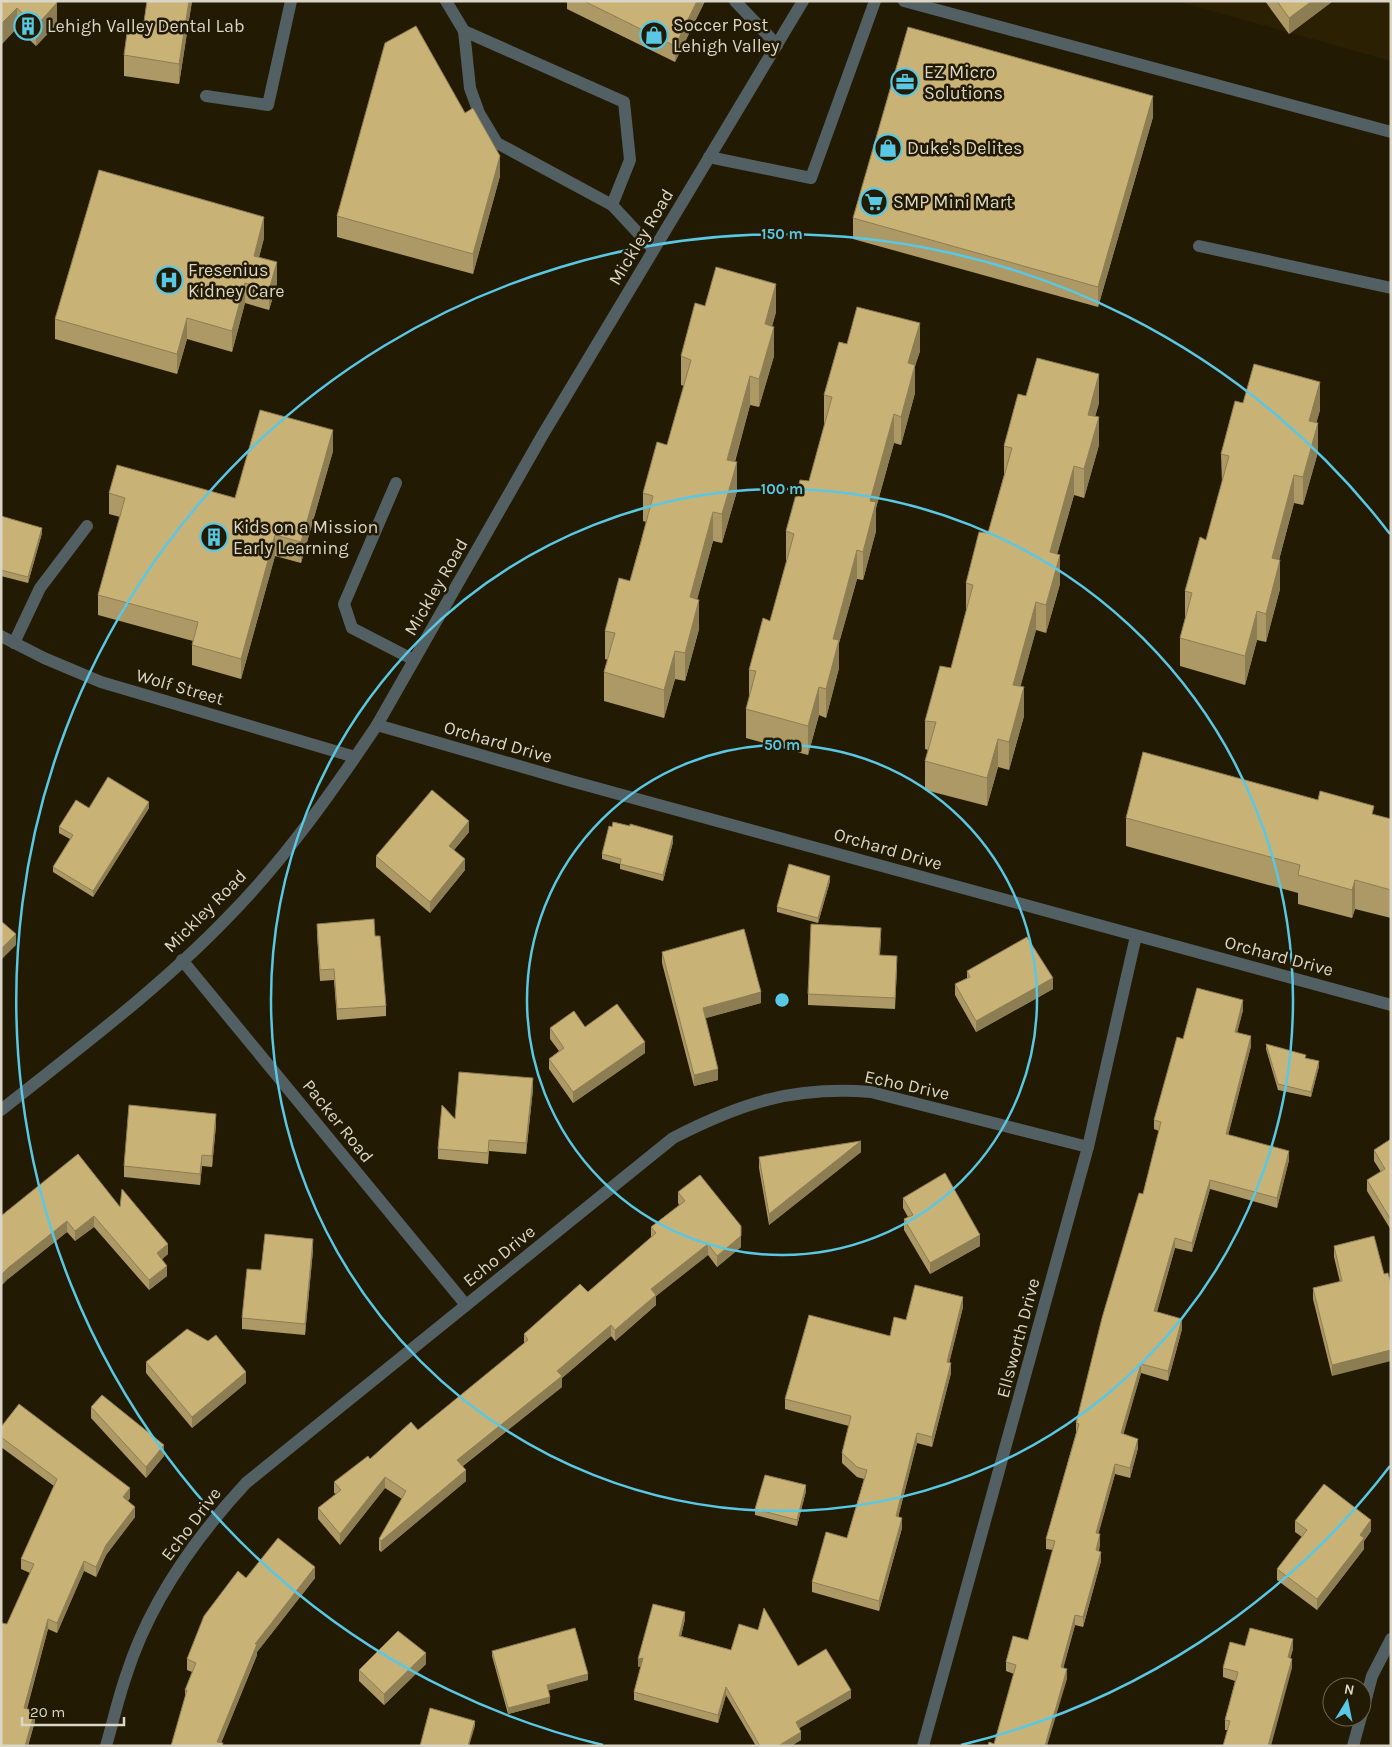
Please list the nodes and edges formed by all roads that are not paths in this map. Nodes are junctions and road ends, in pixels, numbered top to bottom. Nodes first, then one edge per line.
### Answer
1 (291, 1) edge
2 (446, 1) edge
3 (735, 1) edge
4 (803, 1) edge
5 (875, 1) edge
6 (904, 1) edge
7 (464, 31) junction
8 (777, 45) junction
9 (206, 96) dead end
10 (1391, 132) edge
11 (709, 158) junction
12 (612, 206) junction
13 (1199, 246) dead end
14 (653, 249) junction
15 (1391, 288) edge
16 (396, 483) dead end
17 (87, 526) dead end
18 (1, 636) edge
19 (14, 643) junction
20 (414, 660) junction
21 (377, 725) junction
22 (355, 757) junction
23 (1136, 936) junction
24 (182, 960) junction
25 (1391, 1004) edge
26 (1, 1110) edge
27 (1088, 1147) junction
28 (466, 1305) junction
29 (1391, 1639) edge
30 (1372, 1677) edge
31 (1359, 1727) edge
32 (106, 1746) edge
33 (923, 1746) edge
34 (1353, 1746) edge

1 - 9 street
2 - 7 street
3 - 8 street
4 - 8 street, Mickley Road
5 - 11 street
6 - 10 street
7 - 12 street
7 - 12 street
8 - 11 street, Mickley Road
11 - 14 street, Mickley Road
12 - 14 street
13 - 15 street
14 - 20 street, Mickley Road
16 - 20 street
17 - 19 street
18 - 19 street, Wolf Street
19 - 22 street, Wolf Street
20 - 21 street, Mickley Road
21 - 22 street, Mickley Road
21 - 23 street, Orchard Drive
22 - 24 street, Mickley Road
23 - 25 street, Orchard Drive
23 - 27 street, Ellsworth Drive
24 - 26 street, Mickley Road
24 - 28 street, Packer Road
27 - 28 street, Echo Drive
27 - 33 street, Ellsworth Drive
28 - 32 street, Echo Drive
29 - 30 street
31 - 34 street

